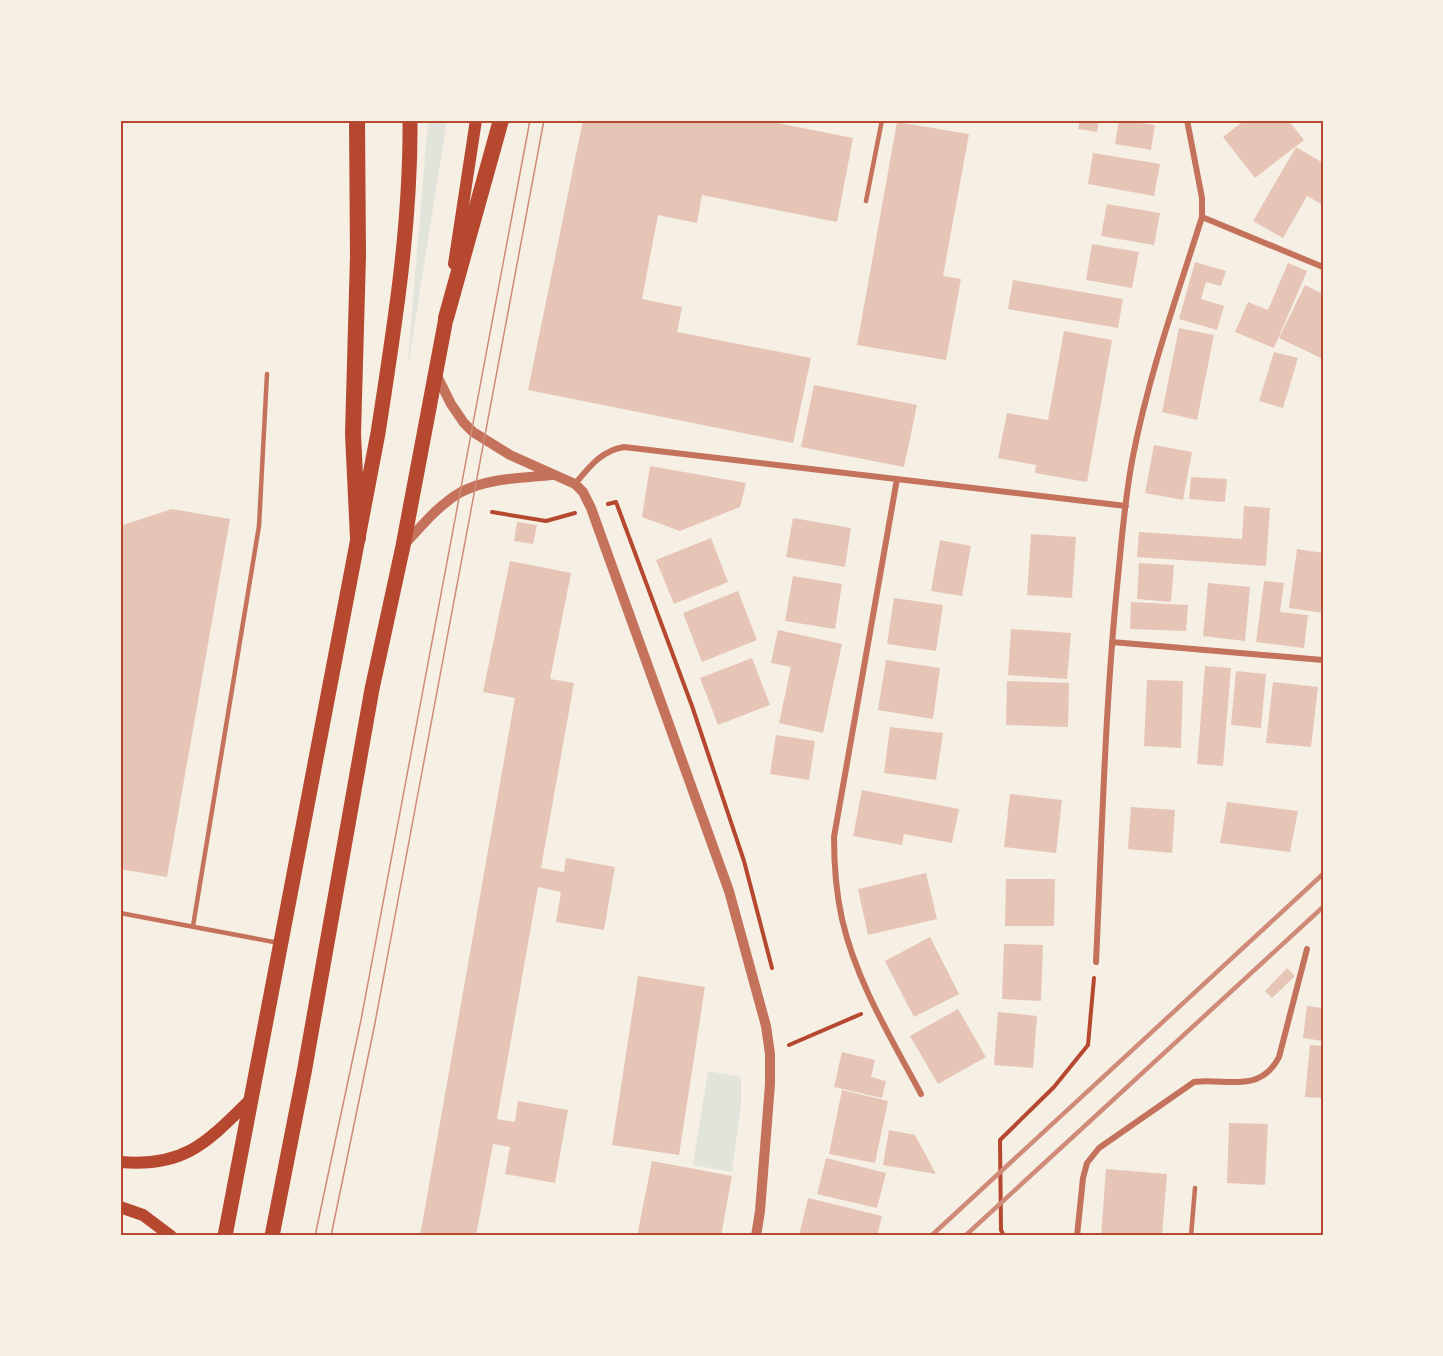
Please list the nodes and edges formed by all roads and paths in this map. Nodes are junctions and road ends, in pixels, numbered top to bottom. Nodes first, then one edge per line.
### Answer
1 (357, 120) edge
2 (410, 120) edge
3 (476, 120) edge
4 (501, 120) edge
5 (882, 120) edge
6 (1187, 120) edge
7 (866, 201) dead end
8 (1202, 217) junction
9 (1323, 267) edge
10 (446, 318) junction
11 (267, 374) dead end
12 (435, 374) junction
13 (552, 475) junction
14 (897, 479) junction
15 (575, 484) junction
16 (1126, 506) junction
17 (358, 538) junction
18 (403, 546) junction
19 (1112, 642) junction
20 (1323, 660) edge
21 (120, 914) edge
22 (193, 926) junction
23 (282, 944) junction
24 (1307, 949) dead end
25 (1096, 962) joint
26 (852, 1018) dead end
27 (789, 1045) dead end
28 (921, 1094) dead end
29 (252, 1097) junction
30 (120, 1162) edge
31 (1195, 1188) dead end
32 (120, 1207) edge
33 (171, 1236) edge
34 (225, 1236) edge
35 (272, 1236) edge
36 (756, 1236) edge
37 (1004, 1236) edge
38 (1077, 1236) edge
39 (1191, 1236) edge

1 - 17 highway
2 - 17 main road
3 - 10 main road
4 - 10 highway
5 - 7 lane
6 - 8 street
8 - 9 street
8 - 16 street
10 - 12 main road
11 - 22 lane
12 - 13 street
12 - 18 main road
13 - 15 street
13 - 18 street
14 - 15 street
14 - 16 street
14 - 28 street
15 - 36 street
16 - 19 street
17 - 23 main road
18 - 35 main road
19 - 20 street
19 - 25 street
21 - 22 lane
22 - 23 lane
23 - 29 main road
24 - 38 street
25 - 37 path
26 - 27 path
29 - 30 main road
29 - 34 main road
31 - 39 lane
32 - 33 main road

